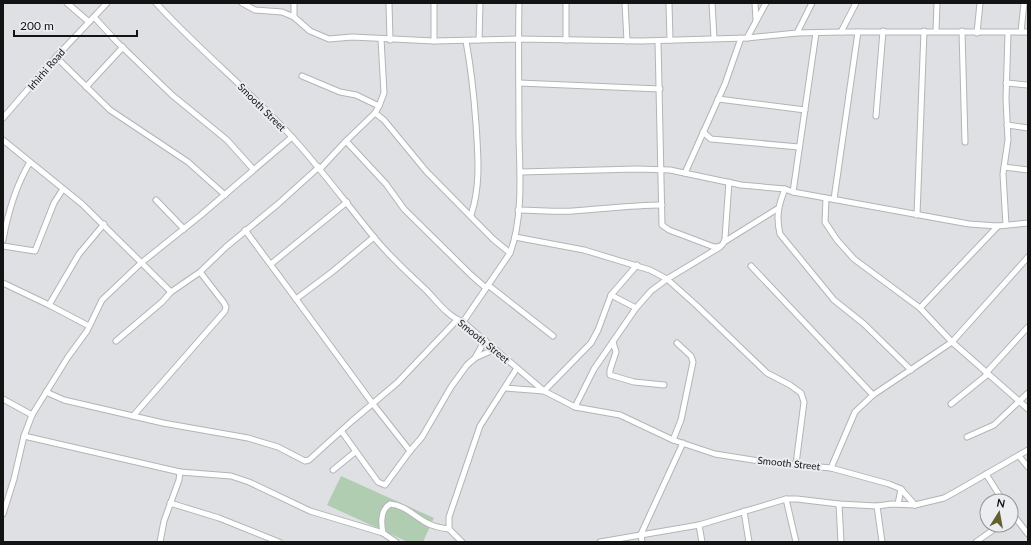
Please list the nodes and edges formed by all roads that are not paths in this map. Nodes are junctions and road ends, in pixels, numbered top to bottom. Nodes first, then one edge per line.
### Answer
1 (67, 3) edge
2 (107, 3) edge
3 (156, 3) edge
4 (242, 3) edge
5 (294, 3) edge
6 (389, 3) edge
7 (434, 3) edge
8 (480, 3) edge
9 (519, 3) edge
10 (566, 3) edge
11 (626, 3) edge
12 (669, 3) edge
13 (712, 3) edge
14 (755, 3) edge
15 (766, 3) edge
16 (812, 3) edge
17 (856, 3) edge
18 (937, 3) edge
19 (980, 3) edge
20 (1024, 3) edge
21 (294, 16) junction
22 (94, 17) junction
23 (756, 20) junction
24 (89, 22) junction
25 (883, 31) junction
26 (924, 31) junction
27 (936, 31) junction
28 (962, 31) junction
29 (841, 32) junction
30 (858, 32) junction
31 (1021, 32) junction
32 (1028, 32) edge
33 (797, 33) junction
34 (977, 33) junction
35 (1008, 33) junction
36 (816, 34) junction
37 (714, 38) junction
38 (744, 38) junction
39 (381, 39) junction
40 (518, 39) junction
41 (390, 40) junction
42 (479, 40) junction
43 (566, 40) junction
44 (670, 40) junction
45 (434, 41) junction
46 (466, 41) junction
47 (627, 41) junction
48 (658, 41) junction
49 (123, 47) junction
50 (56, 57) junction
51 (302, 76) dead end
52 (519, 83) junction
53 (1006, 83) junction
54 (1028, 85) edge
55 (86, 87) junction
56 (660, 89) junction
57 (718, 99) junction
58 (379, 106) junction
59 (804, 110) junction
60 (375, 113) junction
61 (876, 116) dead end
62 (3, 118) edge
63 (1007, 125) junction
64 (1028, 128) edge
65 (703, 132) junction
66 (292, 137) junction
67 (3, 140) edge
68 (346, 141) junction
69 (965, 142) dead end
70 (799, 147) junction
71 (30, 162) junction
72 (1004, 167) junction
73 (319, 168) junction
74 (254, 169) junction
75 (662, 169) junction
76 (1028, 170) edge
77 (520, 172) junction
78 (685, 173) junction
79 (729, 182) junction
80 (63, 189) junction
81 (785, 189) junction
82 (793, 192) junction
83 (225, 195) junction
84 (826, 198) junction
85 (834, 199) junction
86 (156, 200) dead end
87 (347, 202) junction
88 (662, 205) junction
89 (777, 209) junction
90 (518, 210) junction
91 (470, 215) junction
92 (917, 215) junction
93 (1028, 223) edge
94 (104, 224) junction
95 (1006, 225) junction
96 (998, 226) junction
97 (184, 229) junction
98 (245, 230) junction
99 (374, 237) junction
100 (515, 237) junction
101 (3, 240) edge
102 (724, 242) junction
103 (3, 246) edge
104 (720, 247) junction
105 (510, 253) junction
106 (1028, 257) edge
107 (141, 263) junction
108 (271, 264) junction
109 (637, 265) junction
110 (751, 266) dead end
111 (200, 272) junction
112 (667, 279) junction
113 (3, 283) edge
114 (487, 286) junction
115 (171, 292) junction
116 (611, 295) junction
117 (296, 298) junction
118 (49, 305) junction
119 (636, 308) junction
120 (920, 308) junction
121 (460, 321) junction
122 (89, 326) junction
123 (1028, 326) edge
124 (553, 336) dead end
125 (484, 340) junction
126 (116, 341) dead end
127 (614, 342) junction
128 (952, 342) junction
129 (677, 343) dead end
130 (495, 349) junction
131 (475, 358) junction
132 (517, 368) junction
133 (911, 370) junction
134 (987, 374) junction
135 (664, 385) dead end
136 (506, 388) junction
137 (544, 391) junction
138 (46, 392) junction
139 (1028, 393) edge
140 (873, 395) junction
141 (3, 399) edge
142 (1020, 402) junction
143 (372, 404) junction
144 (950, 404) dead end
145 (575, 407) junction
146 (1028, 409) edge
147 (32, 415) junction
148 (133, 416) junction
149 (342, 432) junction
150 (24, 436) junction
151 (967, 437) dead end
152 (673, 440) junction
153 (683, 443) junction
154 (1028, 450) edge
155 (410, 451) junction
156 (356, 452) junction
157 (1019, 456) junction
158 (796, 464) junction
159 (1028, 467) edge
160 (831, 468) junction
161 (333, 470) dead end
162 (180, 472) junction
163 (986, 474) junction
164 (901, 489) junction
165 (998, 493) edge
166 (786, 499) junction
167 (170, 503) junction
168 (839, 504) junction
169 (898, 504) junction
170 (915, 505) junction
171 (877, 506) junction
172 (744, 511) junction
173 (3, 514) edge
174 (1019, 523) edge
175 (699, 525) junction
176 (449, 528) junction
177 (383, 533) junction
178 (989, 533) edge
179 (641, 534) junction
180 (1028, 534) edge
181 (160, 542) edge
182 (279, 542) edge
183 (396, 542) edge
184 (462, 542) edge
185 (600, 542) edge
186 (642, 542) edge
187 (702, 542) edge
188 (750, 542) edge
189 (796, 542) edge
190 (841, 542) edge
191 (882, 542) edge
192 (976, 542) edge

1 - 24 street
2 - 22 street, Irhirhi Road
3 - 66 street, Smooth Street
4 - 21 street
5 - 21 street
6 - 41 street
7 - 45 street
8 - 42 street
9 - 40 street
10 - 43 street
11 - 47 street
12 - 44 street
13 - 37 street
14 - 23 street
15 - 23 street
16 - 33 street
17 - 29 street
18 - 27 street
19 - 34 street
20 - 31 street
21 - 39 street
22 - 24 street, Irhirhi Road
22 - 49 street
23 - 38 street
24 - 50 street, Irhirhi Road
25 - 26 street
25 - 30 street
25 - 61 street
26 - 27 street
26 - 92 street
27 - 28 street
28 - 34 street
28 - 69 street
29 - 30 street
29 - 36 street
30 - 85 street
31 - 32 street
31 - 35 street
33 - 36 street
33 - 38 street
34 - 35 street
35 - 53 street
36 - 59 street
37 - 38 street
37 - 44 street
38 - 57 street
39 - 41 street
39 - 58 street
40 - 42 street
40 - 43 street
40 - 52 street
41 - 45 street
42 - 46 street
43 - 47 street
44 - 48 street
45 - 46 street
46 - 91 street
47 - 48 street
48 - 56 street
49 - 55 street
49 - 74 street
50 - 55 street
50 - 62 street, Irhirhi Road
51 - 58 street
52 - 56 street
52 - 77 street
53 - 54 street
53 - 63 street
55 - 83 street
56 - 75 street
57 - 59 street
57 - 65 street
58 - 60 street
59 - 70 street
60 - 68 street
60 - 91 street
63 - 64 street
63 - 72 street
65 - 70 street
65 - 78 street
66 - 73 street, Smooth Street
66 - 74 street
67 - 71 street
68 - 73 street
68 - 114 street
70 - 82 street
71 - 80 street
71 - 101 street
72 - 76 street
72 - 95 street
73 - 87 street, Smooth Street
73 - 98 street
74 - 83 street
75 - 77 street
75 - 78 street
75 - 88 street
77 - 90 street
78 - 79 street
79 - 81 street
79 - 102 street
80 - 94 street
80 - 103 street
81 - 82 street
81 - 89 street
82 - 84 street
83 - 97 street
84 - 85 street
84 - 120 street
85 - 92 street
86 - 97 street
87 - 99 street, Smooth Street
87 - 108 street
88 - 90 street
88 - 104 street
89 - 102 street
89 - 133 street
90 - 100 street
91 - 105 street
92 - 96 street
93 - 95 street
94 - 107 street
94 - 118 street
95 - 96 street
96 - 120 street
97 - 107 street
98 - 108 street
98 - 111 street
99 - 117 street
99 - 121 street, Smooth Street
100 - 105 street
100 - 109 street
102 - 104 street
104 - 112 street
105 - 114 street
106 - 128 street
107 - 115 street
107 - 122 street
108 - 117 street
109 - 112 street
109 - 116 street
110 - 140 street
111 - 115 street
111 - 148 street
112 - 119 street
112 - 158 street
113 - 118 street
114 - 121 street
114 - 124 street
115 - 126 street
116 - 119 street
116 - 137 street
117 - 143 street
118 - 122 street
119 - 127 street
120 - 128 street
121 - 125 street, Smooth Street
121 - 143 street
122 - 138 street
123 - 134 street
125 - 130 street, Smooth Street
125 - 131 street
127 - 135 street
127 - 145 street
128 - 133 street
128 - 134 street
129 - 152 street
130 - 131 street
130 - 132 street, Smooth Street
131 - 155 street
132 - 136 street
132 - 137 street, Smooth Street
133 - 140 street
134 - 142 street
134 - 144 street
136 - 137 street
136 - 176 street
137 - 145 street, Smooth Street
138 - 147 street
138 - 148 street
139 - 142 street
140 - 160 street
141 - 147 street
142 - 146 street
142 - 151 street
143 - 149 street
143 - 155 street
145 - 152 street, Smooth Street
147 - 150 street
148 - 149 street
149 - 156 street
150 - 162 street
150 - 173 street
152 - 153 street, Smooth Street
153 - 158 street, Smooth Street
153 - 179 street
154 - 157 street
155 - 156 street
156 - 161 street
157 - 159 street
157 - 163 street
158 - 160 street, Smooth Street
160 - 164 street, Smooth Street
162 - 167 street
162 - 177 street
163 - 165 street
163 - 170 street
164 - 169 street
164 - 170 street, Smooth Street
166 - 168 street
166 - 172 street
166 - 189 street
167 - 181 street
167 - 182 street
168 - 171 street
168 - 190 street
169 - 170 street
169 - 171 street
171 - 191 street
172 - 175 street
172 - 188 street
174 - 180 street
175 - 179 street
175 - 187 street
176 - 177 street
176 - 184 street
177 - 183 street
178 - 192 street
179 - 185 street
179 - 186 street

